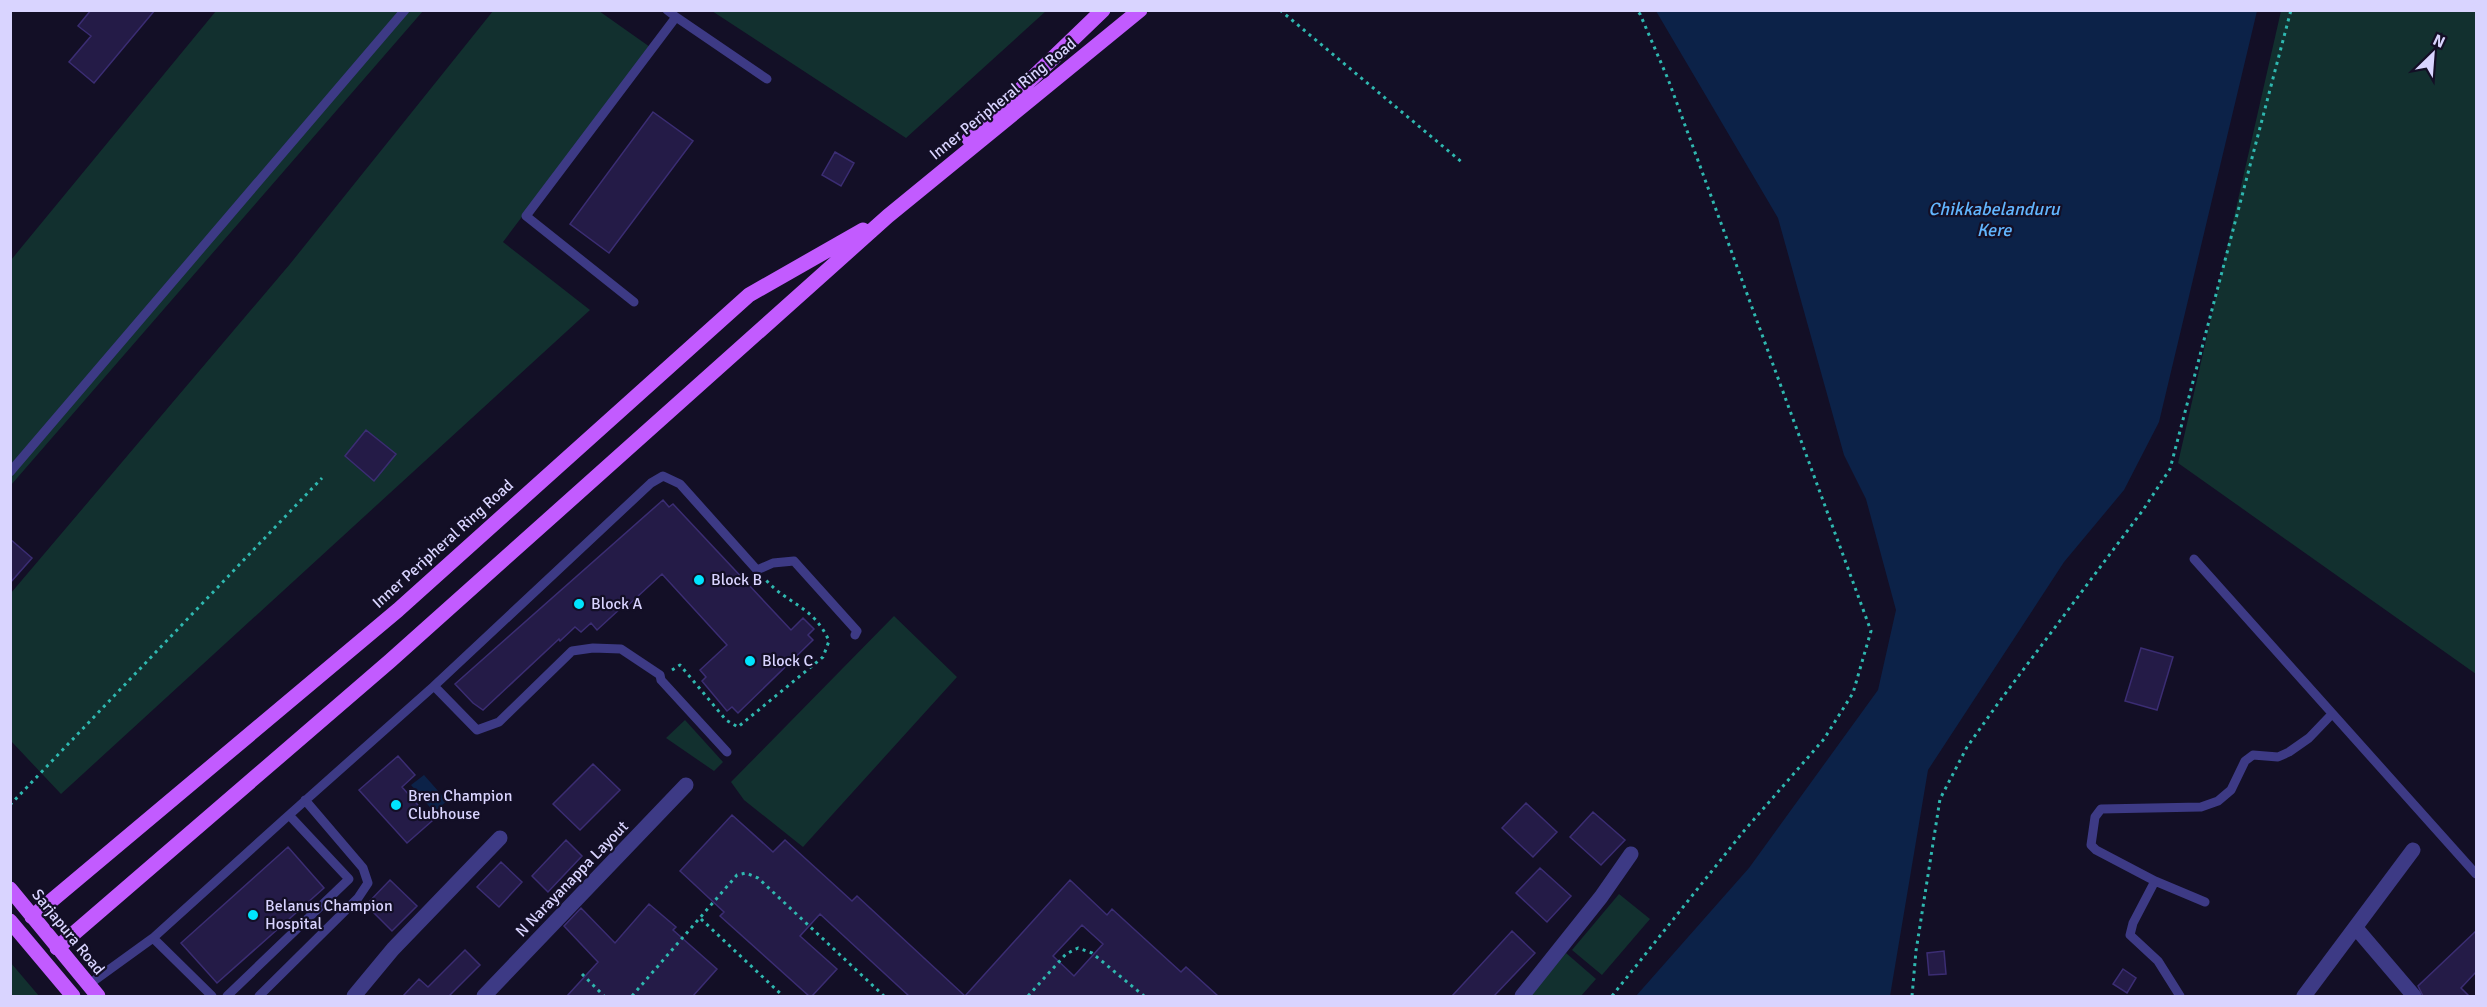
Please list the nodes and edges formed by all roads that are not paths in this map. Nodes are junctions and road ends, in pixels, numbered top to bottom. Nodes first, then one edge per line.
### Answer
1 (405, 10) edge
2 (667, 10) edge
3 (1103, 10) edge
4 (1140, 10) edge
5 (676, 17) junction
6 (767, 79) dead end
7 (888, 216) junction
8 (634, 302) dead end
9 (10, 472) edge
10 (2194, 559) dead end
11 (855, 635) dead end
12 (434, 686) junction
13 (2332, 714) junction
14 (727, 752) dead end
15 (686, 785) dead end
16 (305, 800) junction
17 (289, 815) junction
18 (500, 838) dead end
19 (2413, 850) dead end
20 (1631, 854) dead end
21 (2476, 874) edge
22 (2155, 881) junction
23 (10, 889) edge
24 (2205, 903) dead end
25 (32, 917) junction
26 (10, 921) edge
27 (2356, 927) junction
28 (153, 938) junction
29 (57, 948) junction
30 (93, 991) edge
31 (73, 996) edge
32 (212, 996) edge
33 (226, 996) edge
34 (259, 996) edge
35 (354, 996) edge
36 (484, 996) edge
37 (1522, 996) edge
38 (2180, 996) edge
39 (2304, 996) edge
40 (2414, 996) edge

1 - 9 lane
2 - 5 lane
3 - 7 main road, Inner Peripheral Ring Road
4 - 7 main road, Inner Peripheral Ring Road
5 - 6 lane
5 - 8 lane
7 - 25 main road, Inner Peripheral Ring Road
7 - 29 main road, Inner Peripheral Ring Road
10 - 13 lane
11 - 12 lane
12 - 14 lane
12 - 16 lane
13 - 21 lane
13 - 22 lane
15 - 36 street, N Narayanappa Layout
16 - 17 lane
16 - 34 lane
17 - 28 lane
17 - 33 lane
18 - 35 street
19 - 27 street
20 - 37 street
22 - 24 lane
22 - 38 lane
23 - 25 main road, Sarjapura Road
25 - 29 main road, Sarjapura Road
26 - 31 main road
27 - 39 street
27 - 40 street
28 - 30 lane
28 - 32 lane
29 - 30 main road, Sarjapura Road

